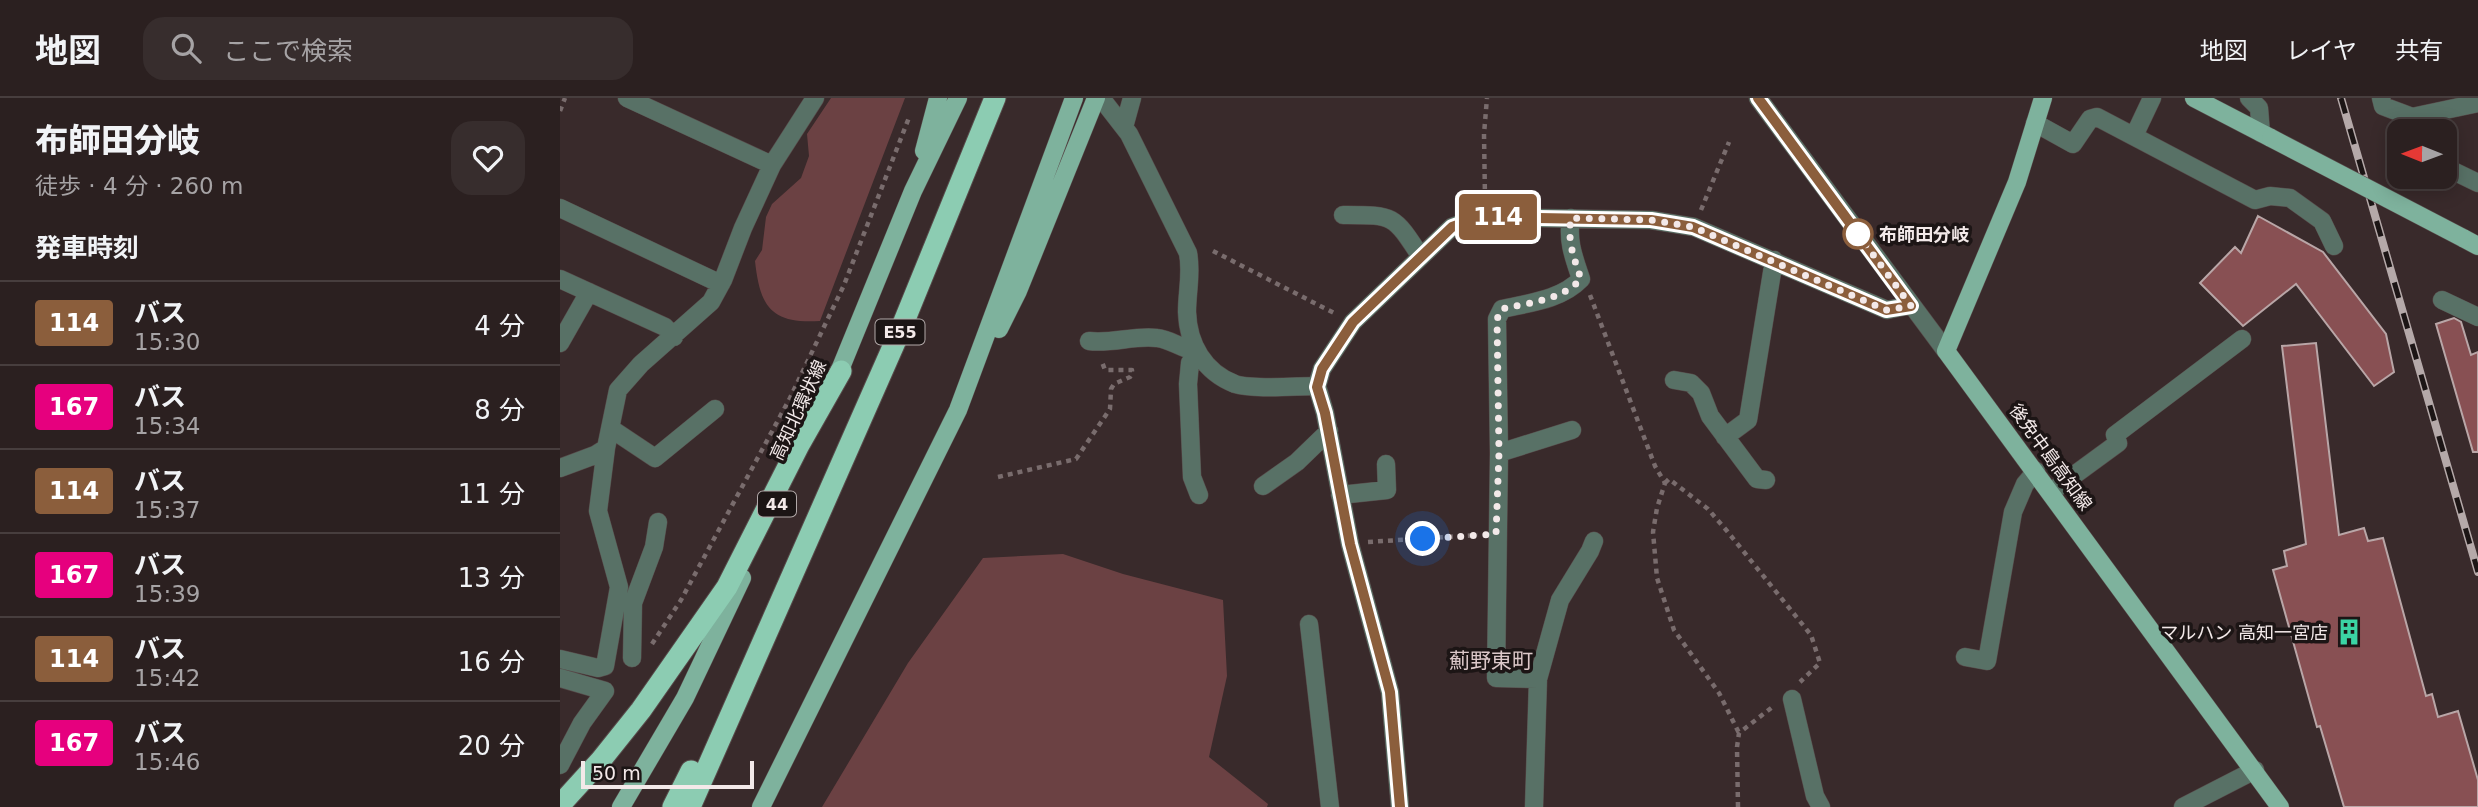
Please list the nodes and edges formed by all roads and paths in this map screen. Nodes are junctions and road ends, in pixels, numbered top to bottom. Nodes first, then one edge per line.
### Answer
1 (565, 98) edge
2 (626, 98) edge
3 (815, 98) edge
4 (938, 98) edge
5 (958, 98) edge
6 (995, 98) edge
7 (1132, 98) edge
8 (1487, 98) edge
9 (1758, 98) edge
10 (2043, 98) edge
11 (2152, 98) edge
12 (2194, 98) edge
13 (2249, 98) edge
14 (2381, 98) edge
15 (1072, 103) edge
16 (1095, 103) edge
17 (2478, 103) edge
18 (914, 106) dead end
19 (560, 111) edge
20 (2035, 123) junction
21 (1124, 127) junction
22 (2134, 136) junction
23 (2266, 136) junction
24 (1729, 142) dead end
25 (772, 165) junction
26 (2457, 173) edge
27 (2478, 183) edge
28 (913, 191) junction
29 (560, 208) edge
30 (1343, 215) dead end
31 (1480, 217) junction
32 (1571, 218) junction
33 (1693, 227) junction
34 (2470, 242) edge
35 (2334, 246) dead end
36 (1213, 251) dead end
37 (1421, 257) junction
38 (1774, 260) junction
39 (560, 279) edge
40 (1581, 279) junction
41 (721, 284) junction
42 (589, 292) junction
43 (2442, 300) dead end
44 (1911, 306) junction
45 (2478, 317) edge
46 (1353, 322) junction
47 (674, 337) junction
48 (2242, 339) dead end
49 (1091, 341) joint
50 (560, 343) edge
51 (1195, 351) junction
52 (1946, 351) junction
53 (841, 371) junction
54 (1674, 380) dead end
55 (1317, 387) junction
56 (715, 409) dead end
57 (958, 410) junction
58 (610, 428) junction
59 (1572, 430) dead end
60 (1328, 431) junction
61 (1725, 437) junction
62 (606, 448) junction
63 (1499, 453) junction
64 (1386, 464) dead end
65 (560, 468) edge
66 (2036, 471) junction
67 (998, 477) dead end
68 (1766, 480) dead end
69 (1665, 483) junction
70 (1263, 486) dead end
71 (2051, 492) junction
72 (1199, 495) dead end
73 (1340, 495) junction
74 (658, 522) dead end
75 (1496, 534) junction
76 (1594, 541) dead end
77 (1350, 544) junction
78 (797, 564) junction
79 (626, 602) junction
80 (1309, 624) dead end
81 (650, 646) dead end
82 (1965, 657) dead end
83 (632, 658) dead end
84 (560, 659) edge
85 (560, 678) edge
86 (1538, 679) junction
87 (1789, 696) junction
88 (1740, 733) junction
89 (560, 765) edge
90 (2255, 770) junction
91 (560, 805) edge
92 (621, 807) edge
93 (673, 807) edge
94 (690, 807) edge
95 (761, 807) edge
96 (1330, 807) edge
97 (1400, 807) edge
98 (1534, 807) edge
99 (1738, 807) edge
100 (1821, 807) edge
101 (2183, 807) edge
102 (2280, 807) edge

1 - 19 path
2 - 25 street
3 - 25 street
4 - 28 main road
5 - 28 main road, 高知北環状線 / 44
6 - 78 highway, E55
7 - 21 street
8 - 31 path
9 - 44 street
10 - 20 main road
11 - 22 street
12 - 23 main road
13 - 23 street
14 - 17 street
15 - 57 main road
16 - 21 street
16 - 57 main road
18 - 81 path
20 - 22 street
20 - 52 main road
21 - 51 street
22 - 35 street
23 - 34 main road, bridge
24 - 33 path
25 - 41 street
26 - 27 street
28 - 53 main road, 高知北環状線 / 44
29 - 41 street
30 - 37 street
31 - 32 street
31 - 37 street
32 - 33 street
32 - 40 street
33 - 38 street
36 - 46 path
37 - 46 street
38 - 44 street
38 - 61 street
39 - 42 street
40 - 63 street
40 - 69 path
41 - 47 street
42 - 47 street
42 - 50 street
43 - 45 street
44 - 52 street
46 - 55 street
47 - 58 street
48 - 71 street
49 - 51 street
49 - 67 path
51 - 55 street
51 - 72 street
52 - 66 main road, 後免中島高知線
53 - 91 highway
53 - 92 main road, 高知北環状線 / 44
54 - 61 street
55 - 60 street
56 - 58 street
57 - 95 main road
58 - 62 street
59 - 63 street
60 - 70 street
60 - 73 street
61 - 68 street
62 - 65 street
62 - 79 street
63 - 75 street
64 - 73 street
66 - 71 main road, 後免中島高知線
66 - 82 street
69 - 87 path
69 - 88 path
71 - 90 main road, 後免中島高知線
73 - 77 street
74 - 79 street
75 - 77 path
75 - 86 street
76 - 86 street
77 - 97 street
78 - 93 highway, E55
78 - 94 highway, E55
79 - 83 street
79 - 84 street
80 - 96 street
85 - 89 street
86 - 98 street
87 - 88 path
87 - 100 street
88 - 99 path
90 - 101 street
90 - 102 main road, 後免中島高知線

